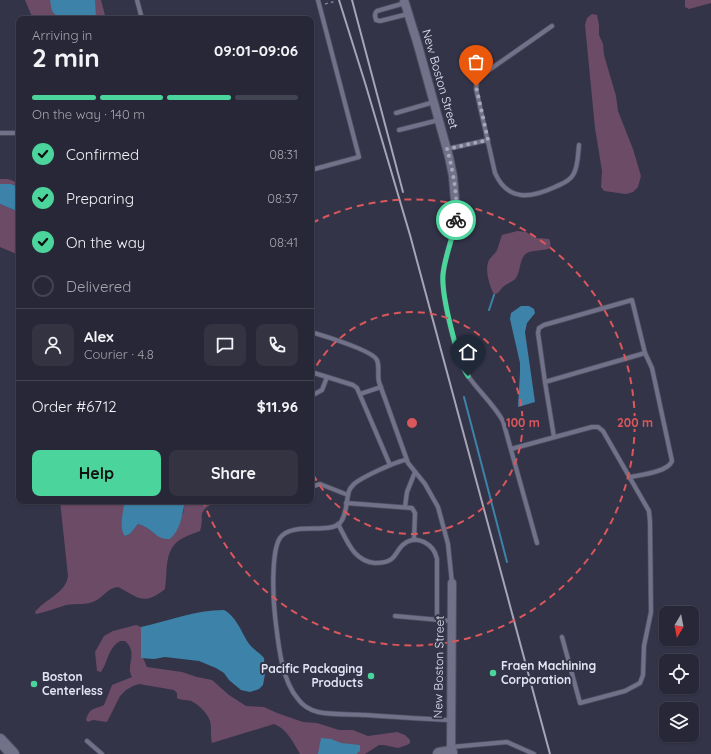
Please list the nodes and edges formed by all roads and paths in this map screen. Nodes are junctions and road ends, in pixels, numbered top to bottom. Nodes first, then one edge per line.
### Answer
1 (137, 0) edge
2 (318, 0) edge
3 (332, 0) edge
4 (329, 1) edge
5 (404, 1) edge
6 (319, 5) junction
7 (408, 14) junction
8 (141, 16) edge
9 (552, 26) dead end
10 (434, 102) junction
11 (396, 113) dead end
12 (439, 120) junction
13 (399, 130) dead end
14 (16, 132) edge
15 (0, 133) edge
16 (488, 140) junction
17 (579, 145) dead end
18 (447, 149) junction
19 (314, 169) edge
20 (456, 212) joint
21 (314, 333) edge
22 (645, 353) junction
23 (314, 373) edge
24 (327, 377) junction
25 (545, 382) junction
26 (381, 387) junction
27 (314, 394) edge
28 (360, 394) junction
29 (554, 437) junction
30 (511, 449) junction
31 (406, 460) junction
32 (390, 465) junction
33 (415, 472) junction
34 (630, 477) junction
35 (314, 485) edge
36 (348, 495) junction
37 (346, 503) junction
38 (405, 507) junction
39 (338, 524) junction
40 (414, 540) junction
41 (538, 542) dead end
42 (452, 583) joint
43 (395, 616) dead end
44 (437, 620) junction
45 (452, 621) junction
46 (562, 637) dead end
47 (450, 720) junction
48 (87, 741) dead end
49 (1, 743) edge
50 (448, 752) edge
51 (13, 754) edge
52 (102, 754) edge
53 (534, 754) edge

1 - 8 lane
2 - 6 lane
3 - 4 path
4 - 6 path
5 - 7 street, New Boston Street
5 - 7 lane
6 - 19 lane
7 - 10 street, New Boston Street
9 - 16 lane
10 - 11 lane
10 - 12 street, New Boston Street
12 - 13 lane
12 - 18 street, New Boston Street
14 - 15 lane
16 - 17 lane
16 - 18 lane
18 - 20 street, New Boston Street
20 - 30 lane
21 - 26 lane
22 - 25 lane
22 - 25 lane
22 - 34 lane
23 - 24 lane
24 - 27 lane
24 - 28 lane
25 - 29 lane
26 - 28 lane
26 - 31 lane
28 - 32 lane
29 - 30 lane
29 - 34 lane
30 - 41 lane
31 - 32 lane
31 - 33 lane
32 - 36 lane
33 - 38 lane
33 - 42 lane
34 - 46 lane
35 - 36 lane
36 - 37 lane
37 - 38 lane
37 - 39 lane
38 - 40 lane
39 - 40 lane
39 - 47 lane
40 - 44 lane
42 - 45 street, New Boston Street
43 - 44 lane
44 - 45 lane
45 - 47 street, New Boston Street
47 - 50 street, New Boston Street
48 - 52 lane
49 - 51 street
50 - 53 lane

